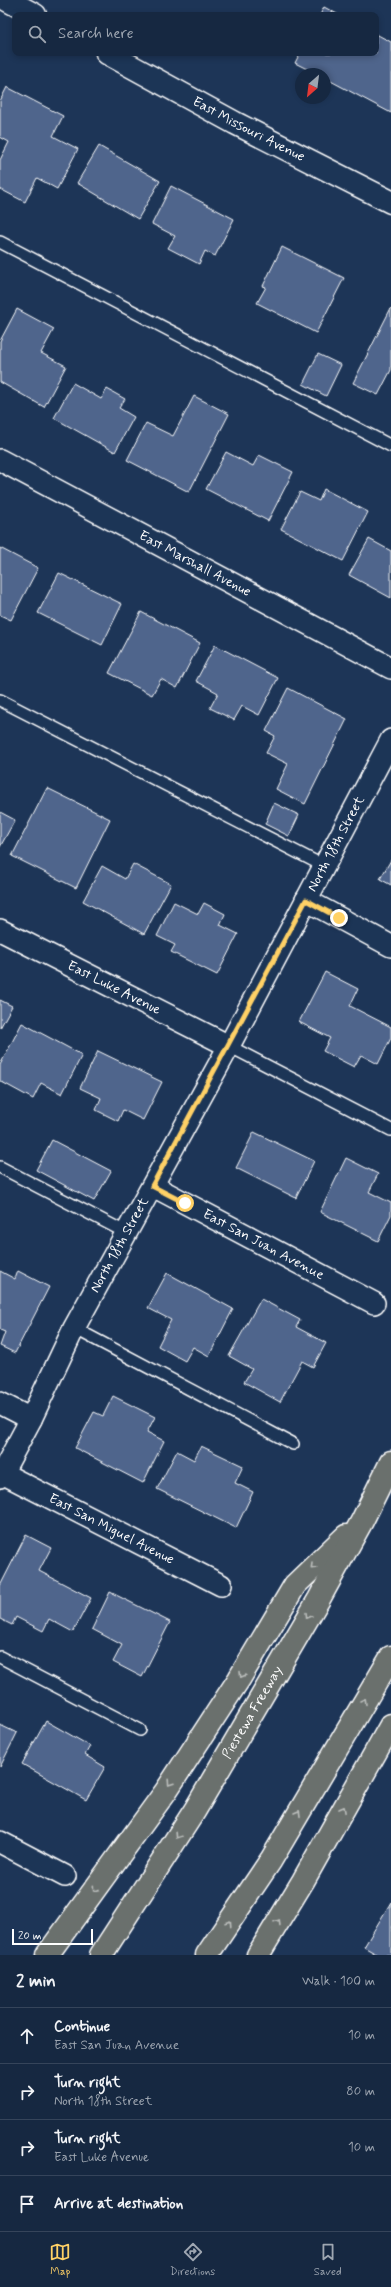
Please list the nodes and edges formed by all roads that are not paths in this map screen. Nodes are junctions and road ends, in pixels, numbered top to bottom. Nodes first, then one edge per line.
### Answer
1 (7, 0) edge
2 (29, 12) edge
3 (112, 56) edge
4 (391, 202) edge
5 (0, 242) edge
6 (391, 446) edge
7 (0, 460) edge
8 (391, 668) edge
9 (0, 700) edge
10 (391, 740) edge
11 (324, 866) junction
12 (306, 900) junction
13 (0, 930) edge
14 (391, 946) edge
15 (229, 1046) junction
16 (391, 1130) edge
17 (0, 1167) edge
18 (152, 1186) junction
19 (127, 1234) junction
20 (374, 1303) dead end
21 (74, 1328) junction
22 (0, 1403) edge
23 (31, 1419) junction
24 (293, 1444) dead end
25 (391, 1462) edge
26 (1, 1475) edge
27 (362, 1521) junction
28 (221, 1585) dead end
29 (0, 1657) edge
30 (391, 1657) edge
31 (391, 1725) edge
32 (140, 1730) dead end
33 (0, 1842) edge
34 (65, 1876) dead end
35 (47, 1955) edge
36 (100, 1955) edge
37 (207, 1955) edge
38 (258, 1955) edge

1 - 2 street
3 - 4 street, East Missouri Avenue
5 - 6 lane
7 - 8 street, East Marshall Avenue
9 - 11 lane
10 - 11 street, North 18th Street
11 - 12 street, North 18th Street
12 - 14 street
12 - 15 street, North 18th Street
13 - 15 street, East Luke Avenue
15 - 16 lane
15 - 18 street, North 18th Street
17 - 19 lane
18 - 19 street, North 18th Street
18 - 20 street, East San Juan Avenue
19 - 21 street, North 18th Street
21 - 23 street, North 18th Street
21 - 24 lane
22 - 23 street
23 - 26 street, North 18th Street
25 - 27 highway, Piestewa Freeway
26 - 28 street, East San Miguel Avenue
27 -> 35 highway
27 -> 36 highway, Piestewa Freeway
29 - 32 lane
37 -> 30 highway
38 -> 31 highway
33 - 34 street

